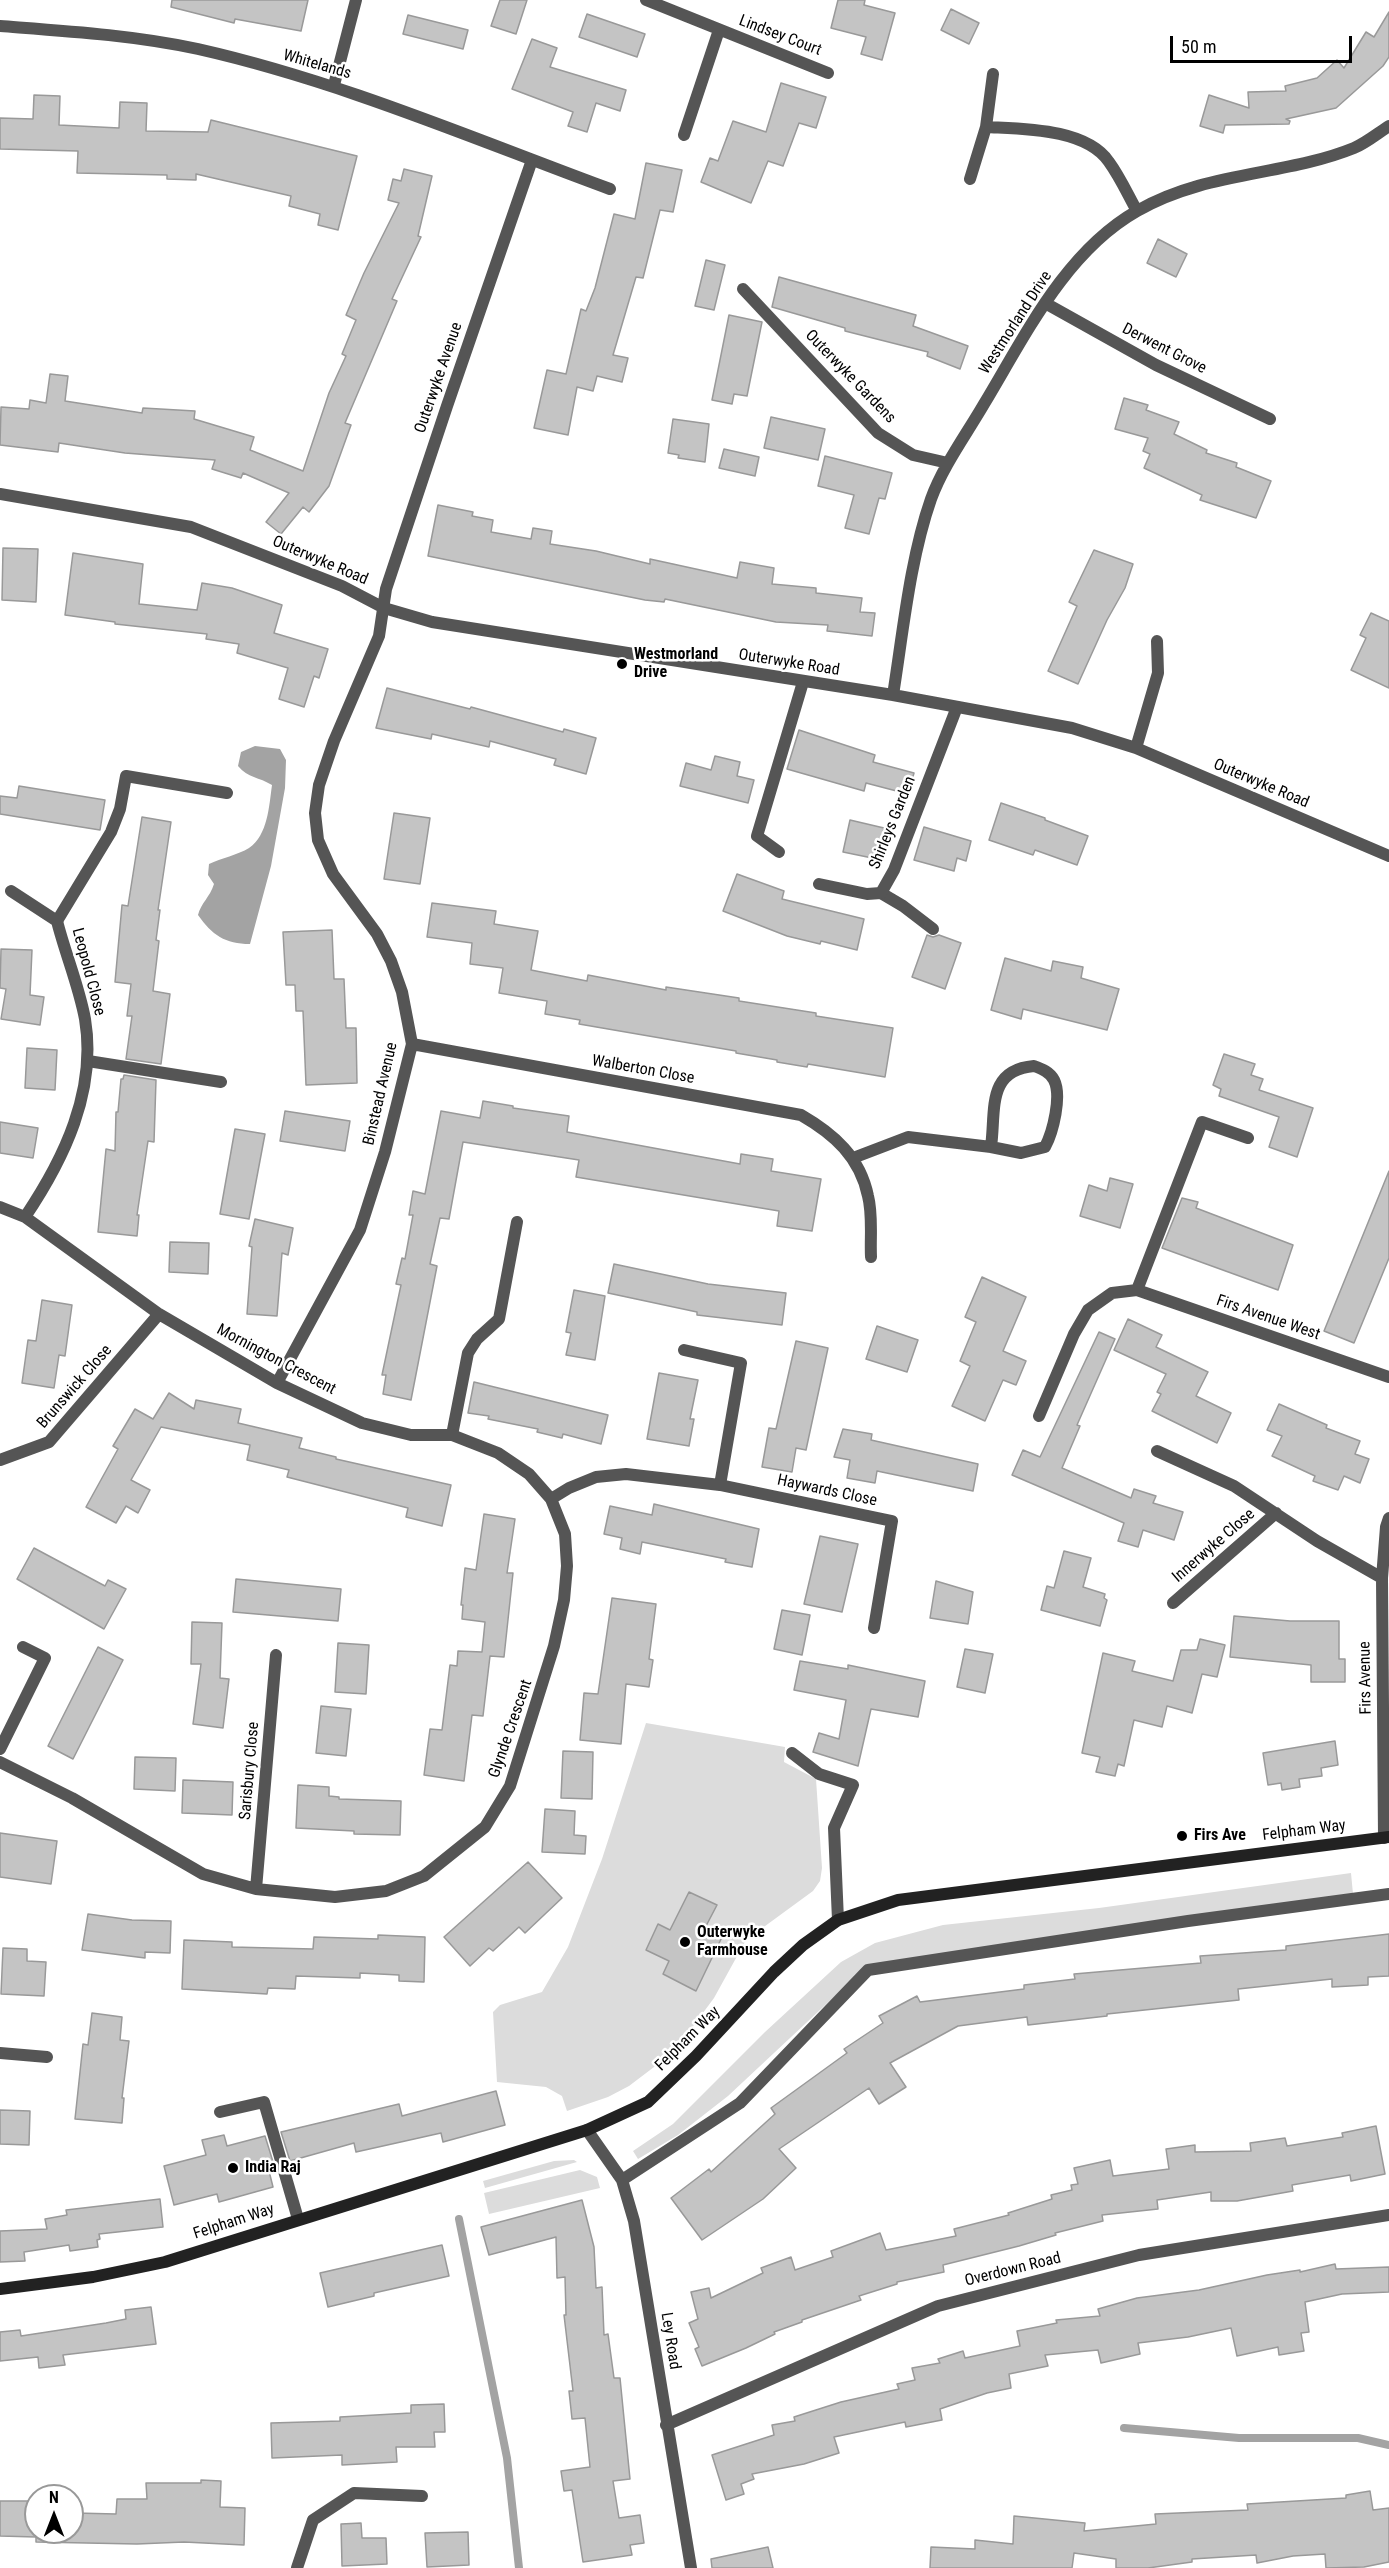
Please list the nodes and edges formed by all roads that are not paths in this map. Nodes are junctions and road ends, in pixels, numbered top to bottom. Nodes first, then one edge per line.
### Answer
1 (356, 0) edge
2 (646, 0) edge
3 (0, 26) edge
4 (719, 30) junction
5 (828, 73) dead end
6 (993, 74) dead end
7 (334, 85) junction
8 (1389, 126) edge
9 (986, 127) junction
10 (684, 135) dead end
11 (532, 160) junction
12 (970, 179) dead end
13 (610, 189) dead end
14 (1137, 211) junction
15 (743, 289) dead end
16 (1046, 303) junction
17 (1270, 419) dead end
18 (948, 463) junction
19 (0, 494) edge
20 (384, 608) junction
21 (1156, 641) dead end
22 (803, 682) junction
23 (893, 695) junction
24 (957, 707) junction
25 (1136, 748) junction
26 (227, 793) dead end
27 (779, 852) dead end
28 (1389, 856) edge
29 (819, 884) dead end
30 (11, 891) dead end
31 (881, 893) junction
32 (57, 921) junction
33 (933, 929) dead end
34 (412, 1044) junction
35 (88, 1061) junction
36 (221, 1082) dead end
37 (1248, 1138) dead end
38 (991, 1147) junction
39 (853, 1158) junction
40 (0, 1207) edge
41 (25, 1217) junction
42 (517, 1222) dead end
43 (871, 1257) dead end
44 (1137, 1290) junction
45 (159, 1314) junction
46 (684, 1350) dead end
47 (1389, 1377) edge
48 (278, 1383) junction
49 (1039, 1416) dead end
50 (452, 1435) junction
51 (1156, 1451) dead end
52 (0, 1460) edge
53 (720, 1485) junction
54 (551, 1499) junction
55 (1276, 1513) junction
56 (1389, 1518) edge
57 (1382, 1578) junction
58 (1173, 1603) dead end
59 (874, 1628) dead end
60 (23, 1647) dead end
61 (276, 1655) dead end
62 (0, 1749) edge
63 (792, 1754) dead end
64 (0, 1762) edge
65 (1387, 1837) edge
66 (256, 1889) junction
67 (1389, 1894) edge
68 (838, 1920) junction
69 (0, 2053) edge
70 (47, 2057) dead end
71 (220, 2112) dead end
72 (587, 2130) junction
73 (622, 2180) junction
74 (1389, 2215) edge
75 (298, 2219) junction
76 (0, 2289) edge
77 (666, 2425) junction
78 (422, 2496) dead end
79 (297, 2568) edge
80 (691, 2568) edge

1 - 7 street
2 - 4 street, Lindsey Court
3 - 7 street, Whitelands
4 - 5 street, Lindsey Court
4 - 10 street, Lindsey Court
6 - 9 street
7 - 11 street, Whitelands
8 - 14 street, Westmorland Drive
9 - 12 street
9 - 14 street
11 - 13 street, Whitelands
11 - 20 street, Outerwyke Avenue
14 - 16 street, Westmorland Drive
15 - 18 street, Outerwyke Gardens
16 - 17 street, Derwent Grove
16 - 18 street, Westmorland Drive
18 - 23 street, Westmorland Drive
19 - 20 street, Outerwyke Road
20 - 22 street, Outerwyke Road
20 - 34 street, Binstead Avenue
21 - 25 street
22 - 23 street, Outerwyke Road
22 - 27 street
23 - 24 street, Outerwyke Road
24 - 25 street, Outerwyke Road
24 - 31 street, Shirleys Garden
25 - 28 street, Outerwyke Road
26 - 32 street
29 - 31 street, Shirleys Garden
30 - 32 street, Leopold Close
31 - 33 street
32 - 35 street, Leopold Close
34 - 39 street, Walberton Close
34 - 48 street, Binstead Avenue
35 - 36 street
35 - 41 street, Leopold Close
37 - 44 street
38 - 38 street
38 - 39 street
39 - 43 street, Walberton Close
40 - 41 street, Mornington Crescent
41 - 45 street, Mornington Crescent
42 - 50 street
44 - 47 street, Firs Avenue West
44 - 49 street
45 - 48 street, Mornington Crescent
45 - 52 street, Brunswick Close
46 - 53 street
48 - 50 street, Mornington Crescent
50 - 54 street, Mornington Crescent
51 - 55 street, Innerwyke Close
53 - 54 street, Haywards Close
53 - 59 street, Haywards Close
54 - 66 street, Glynde Crescent
55 - 57 street, Innerwyke Close
55 - 58 street, Innerwyke Close
56 - 57 street, Firs Avenue
57 - 65 street, Firs Avenue
60 - 62 street
61 - 66 street, Sarisbury Close
63 - 68 street
64 - 66 street, Glynde Crescent
65 - 68 main road, Felpham Way
67 - 73 street
68 - 72 main road, Felpham Way
69 - 70 street
71 - 75 street
72 - 73 street, Ley Road
72 - 75 main road, Felpham Way
73 - 77 street, Ley Road
74 - 77 street, Overdown Road
75 - 76 main road, Felpham Way
77 - 80 street, Ley Road
78 - 79 street

